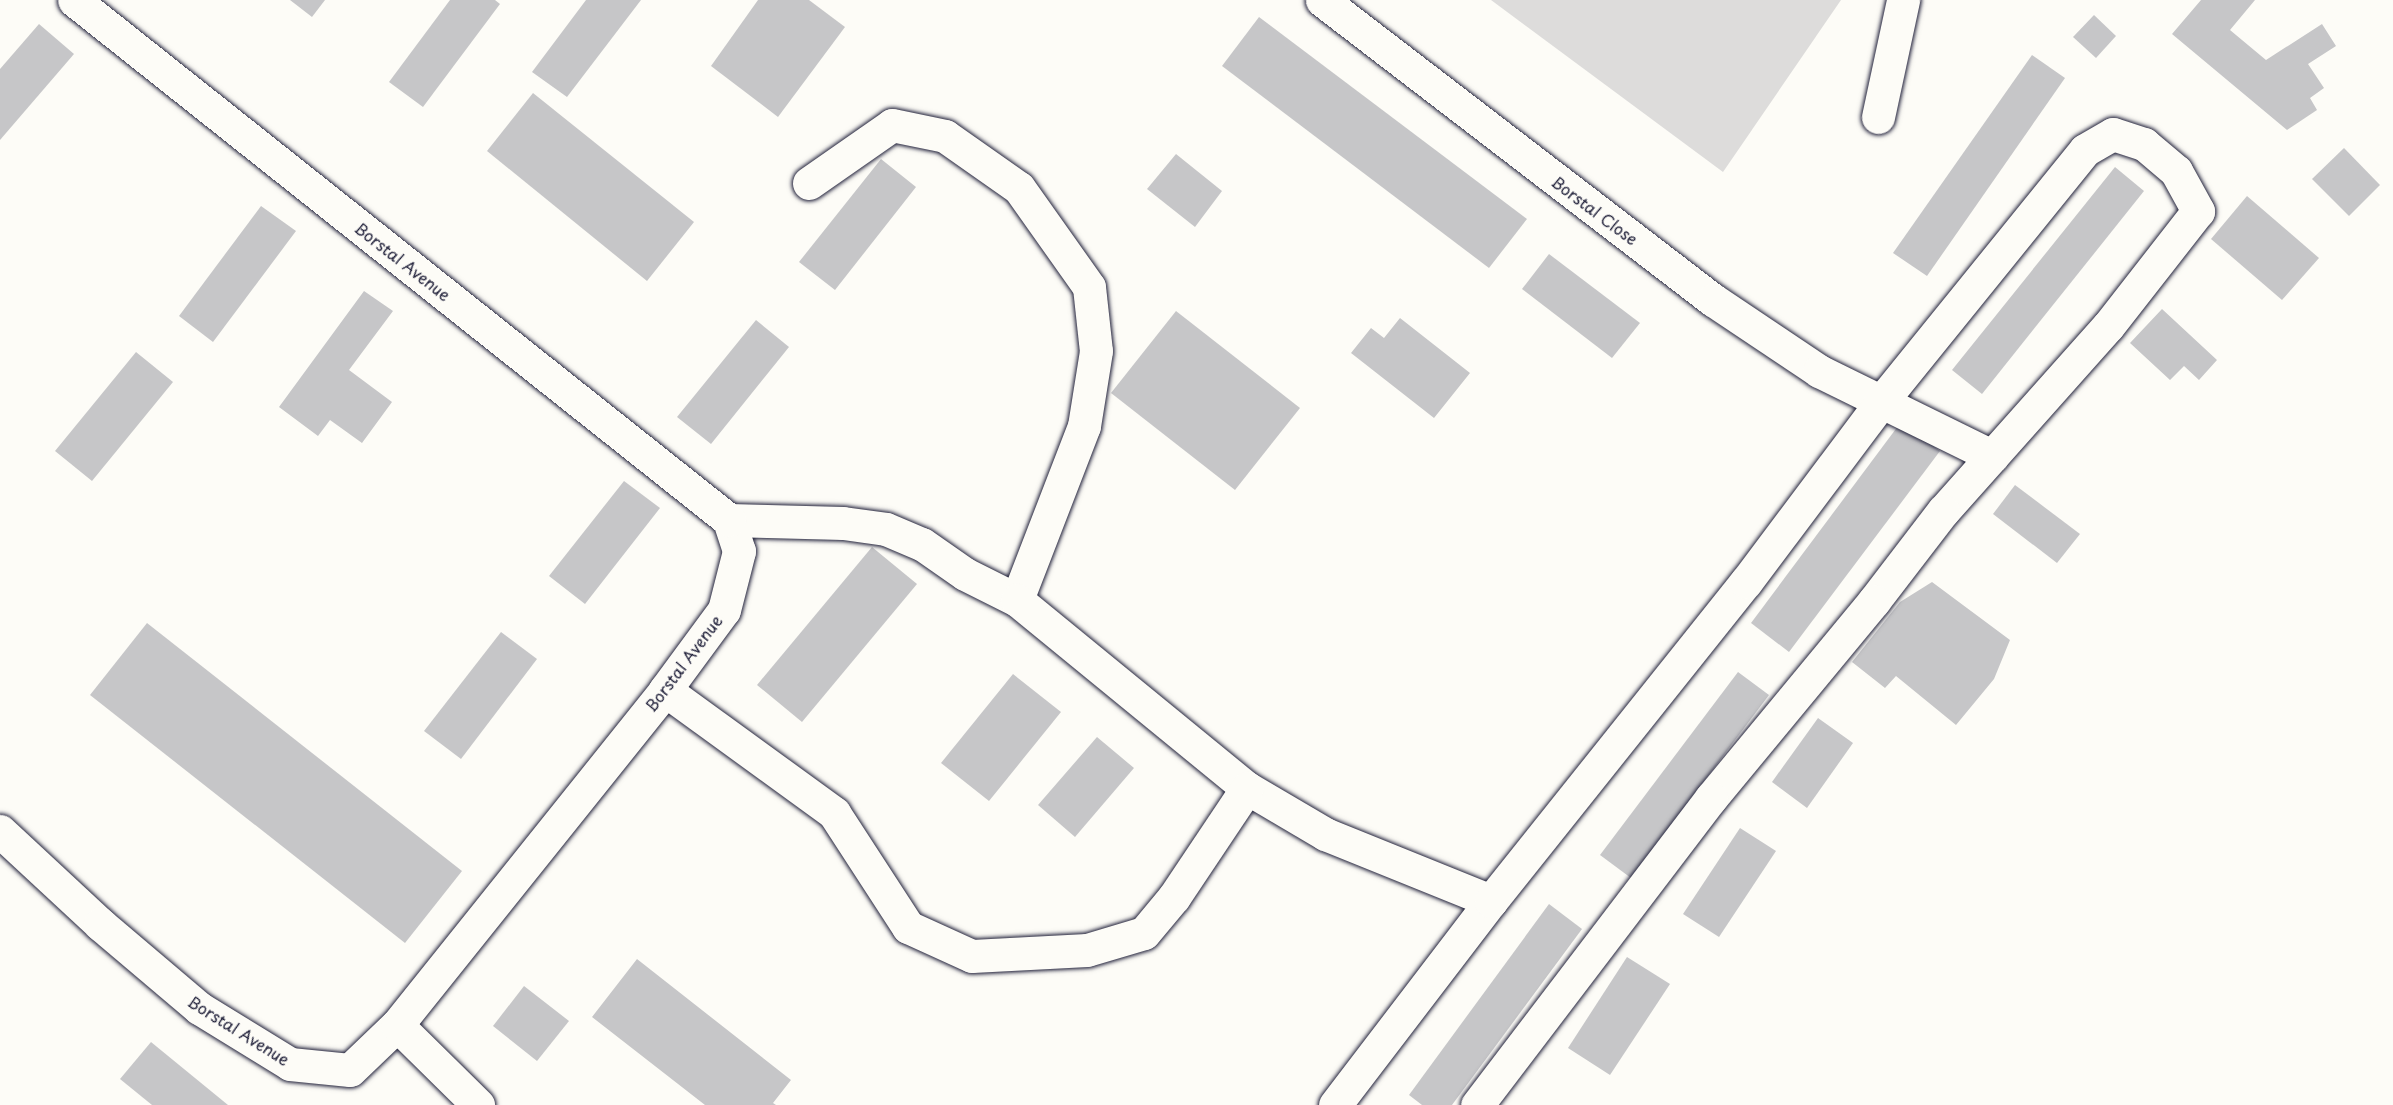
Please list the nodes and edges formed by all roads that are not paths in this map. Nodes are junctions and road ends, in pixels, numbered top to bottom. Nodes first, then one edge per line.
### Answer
1 (74, 0) edge
2 (1322, 0) edge
3 (1903, 0) edge
4 (1878, 117) dead end
5 (809, 183) dead end
6 (1881, 402) junction
7 (1992, 456) junction
8 (729, 520) junction
9 (1017, 600) junction
10 (665, 690) junction
11 (1247, 788) junction
12 (0, 831) edge
13 (1491, 901) junction
14 (396, 1025) junction
15 (478, 1105) edge
16 (1335, 1105) edge
17 (1477, 1105) edge

1 - 8 street, Borstal Avenue
2 - 6 street, Borstal Close
3 - 4 street
5 - 9 street
6 - 7 street, Borstal Close
6 - 7 street
6 - 13 street
7 - 17 street
8 - 9 street
8 - 10 street, Borstal Avenue
9 - 11 street
10 - 11 street
10 - 14 street, Borstal Avenue
11 - 13 street
12 - 14 street, Borstal Avenue
13 - 16 street
14 - 15 street

